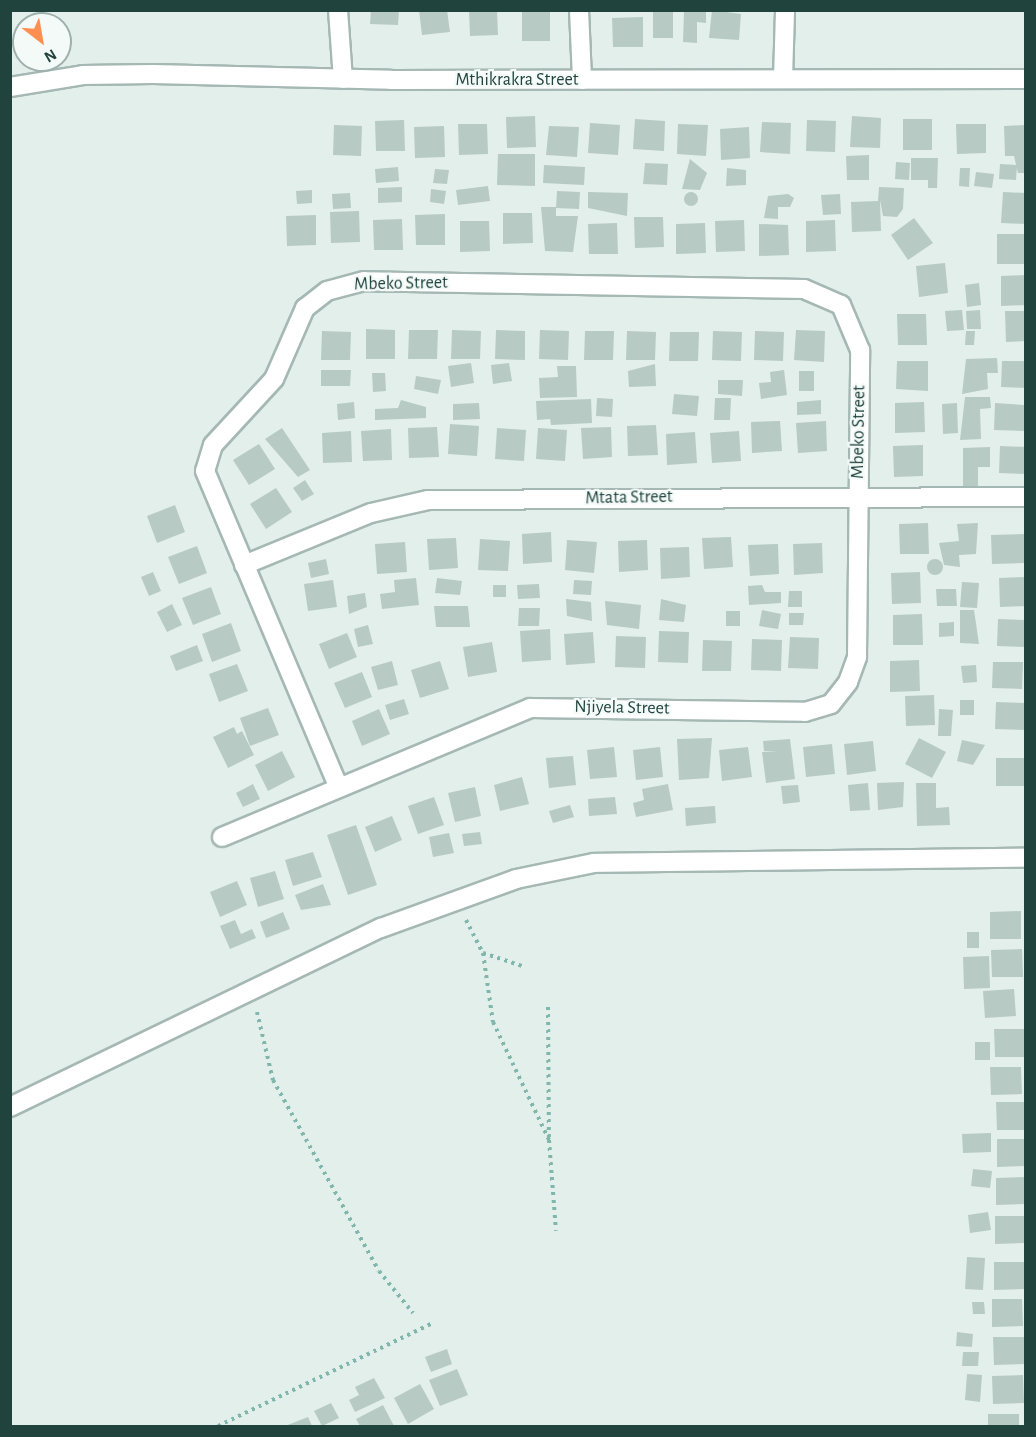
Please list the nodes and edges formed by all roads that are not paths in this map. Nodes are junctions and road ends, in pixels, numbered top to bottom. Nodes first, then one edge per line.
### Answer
1 (338, 10) edge
2 (579, 10) edge
3 (785, 10) edge
4 (343, 79) junction
5 (1026, 79) edge
6 (582, 80) junction
7 (783, 80) junction
8 (10, 87) edge
9 (858, 496) junction
10 (1026, 497) edge
11 (244, 565) junction
12 (338, 786) junction
13 (222, 837) dead end
14 (1026, 858) edge
15 (10, 1107) edge

1 - 4 street
2 - 6 street
3 - 7 street
4 - 6 street, Mthikrakra Street
4 - 8 street, Mthikrakra Street
5 - 7 street, Mthikrakra Street
6 - 7 street, Mthikrakra Street
9 - 10 street, Mtata Street
9 - 11 street, Mtata Street
9 - 11 street, Mbeko Street
9 - 12 street, Njiyela Street
11 - 12 street, Mbeko Street
12 - 13 street, Njiyela Street
14 - 15 street

